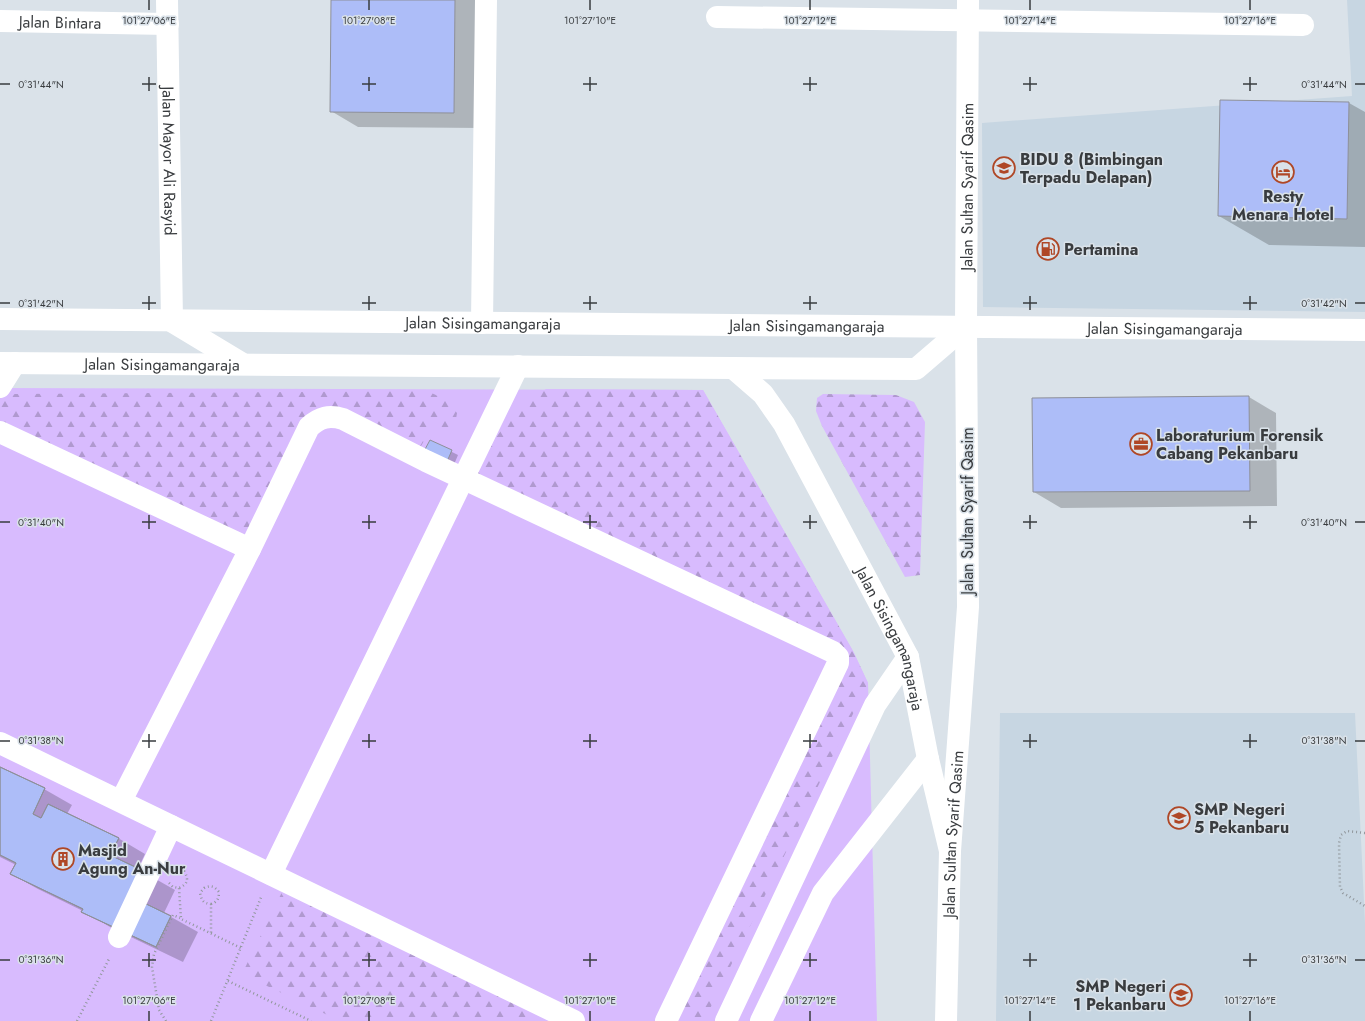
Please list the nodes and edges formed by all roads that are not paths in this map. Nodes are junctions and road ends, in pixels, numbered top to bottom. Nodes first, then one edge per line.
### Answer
1 (167, 0) edge
2 (486, 0) edge
3 (968, 10) edge
4 (717, 17) dead end
5 (0, 21) edge
6 (168, 24) junction
7 (1303, 25) dead end
8 (0, 319) edge
9 (172, 321) junction
10 (482, 323) junction
11 (966, 326) junction
12 (1365, 330) edge
13 (7, 363) edge
14 (242, 363) junction
15 (518, 366) junction
16 (733, 368) junction
17 (0, 387) edge
18 (0, 432) edge
19 (464, 479) junction
20 (250, 549) junction
21 (908, 657) junction
22 (0, 743) edge
23 (928, 759) junction
24 (121, 801) junction
25 (171, 826) junction
26 (950, 850) junction
27 (270, 874) junction
28 (119, 937) road end
29 (574, 1021) edge
30 (666, 1021) edge
31 (726, 1021) edge
32 (761, 1021) edge
33 (946, 1021) edge

1 - 6 main road, Jalan Mayor Ali Rasyid
2 - 10 main road
3 - 4 main road
3 - 7 main road
3 - 11 main road, Jalan Sultan Syarif Qasim
5 - 6 main road, Jalan Bintara
6 - 9 main road, Jalan Mayor Ali Rasyid
8 - 9 main road, Jalan Sisingamangaraja
9 - 10 main road, Jalan Sisingamangaraja
9 - 14 main road
10 - 11 main road, Jalan Sisingamangaraja
11 - 12 main road, Jalan Sisingamangaraja
11 - 16 main road, Jalan Sisingamangaraja
11 - 26 main road, Jalan Sultan Syarif Qasim
13 - 14 main road, Jalan Sisingamangaraja
13 - 17 main road
14 - 15 main road, Jalan Sisingamangaraja
15 - 16 main road, Jalan Sisingamangaraja
15 - 19 main road
16 - 21 main road, Jalan Sisingamangaraja
18 - 20 main road
19 - 20 main road
19 - 27 main road
19 - 30 main road
20 - 24 main road
21 - 23 main road, Jalan Sisingamangaraja
21 - 31 main road
22 - 24 main road
23 - 26 main road, Jalan Sisingamangaraja
23 - 32 main road
24 - 25 main road
25 - 27 main road
25 - 28 main road
26 - 33 main road, Jalan Sultan Syarif Qasim
27 - 29 main road

